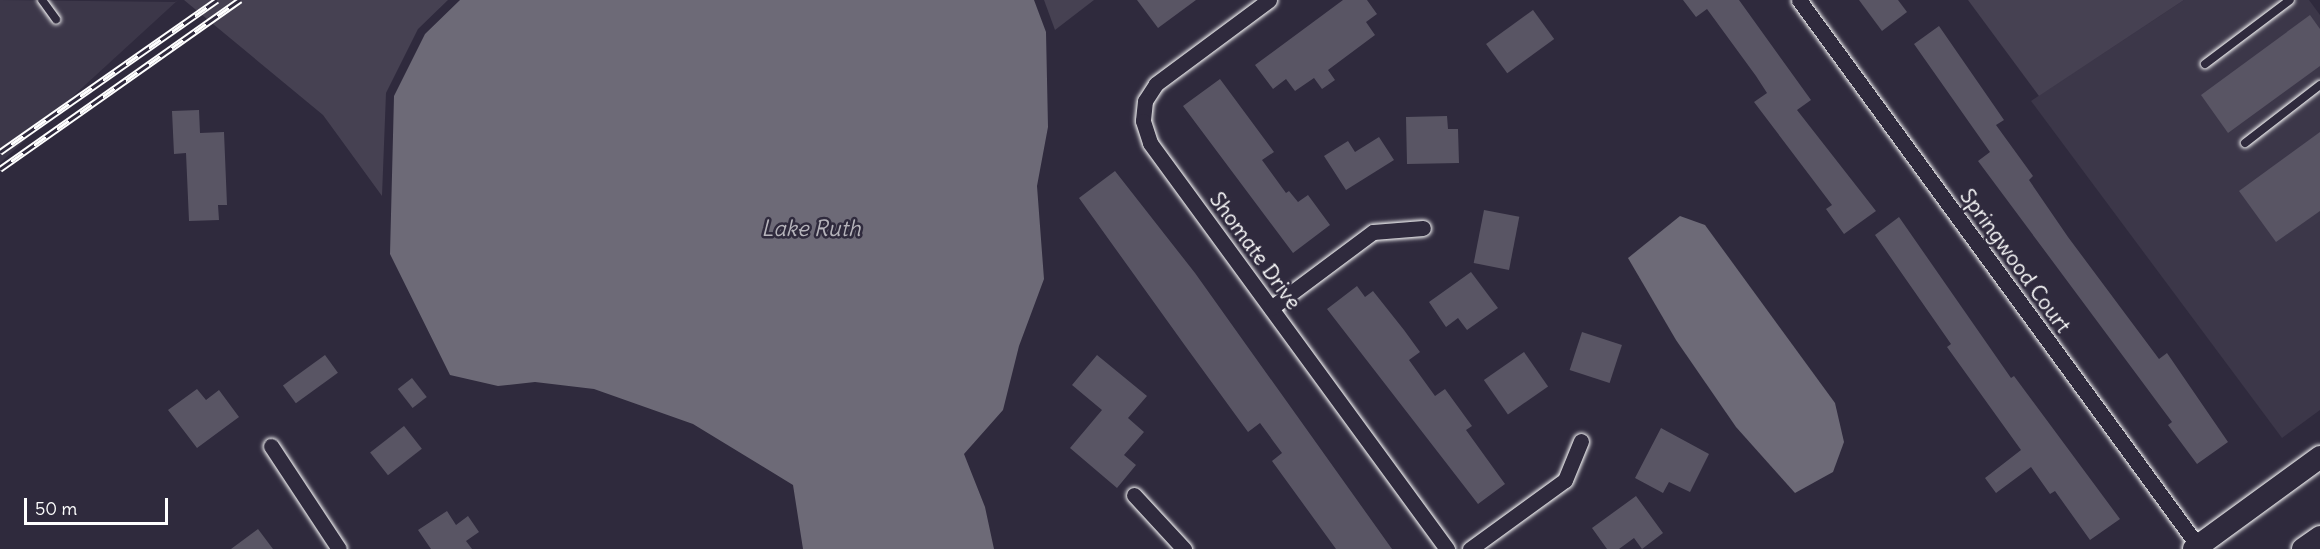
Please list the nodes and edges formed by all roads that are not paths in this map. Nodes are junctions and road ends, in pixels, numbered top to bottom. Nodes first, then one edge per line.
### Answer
1 (42, 0) edge
2 (1269, 0) edge
3 (1799, 0) edge
4 (2290, 0) edge
5 (56, 19) dead end
6 (2205, 64) dead end
7 (2320, 85) edge
8 (2245, 143) dead end
9 (1423, 228) dead end
10 (1271, 308) junction
11 (1581, 441) dead end
12 (271, 446) dead end
13 (2320, 457) edge
14 (1134, 495) dead end
15 (2320, 537) edge
16 (2196, 548) edge
17 (339, 549) edge
18 (1184, 549) edge
19 (1447, 549) edge
20 (1470, 549) edge
21 (2303, 549) edge

1 - 5 lane
2 - 10 street, Shomate Drive
3 - 16 street, Springwood Court
4 - 6 lane
7 - 8 lane
9 - 10 street
10 - 19 street, Shomate Drive
11 - 20 street
12 - 17 street
13 - 16 main road
14 - 18 street
15 - 21 main road

